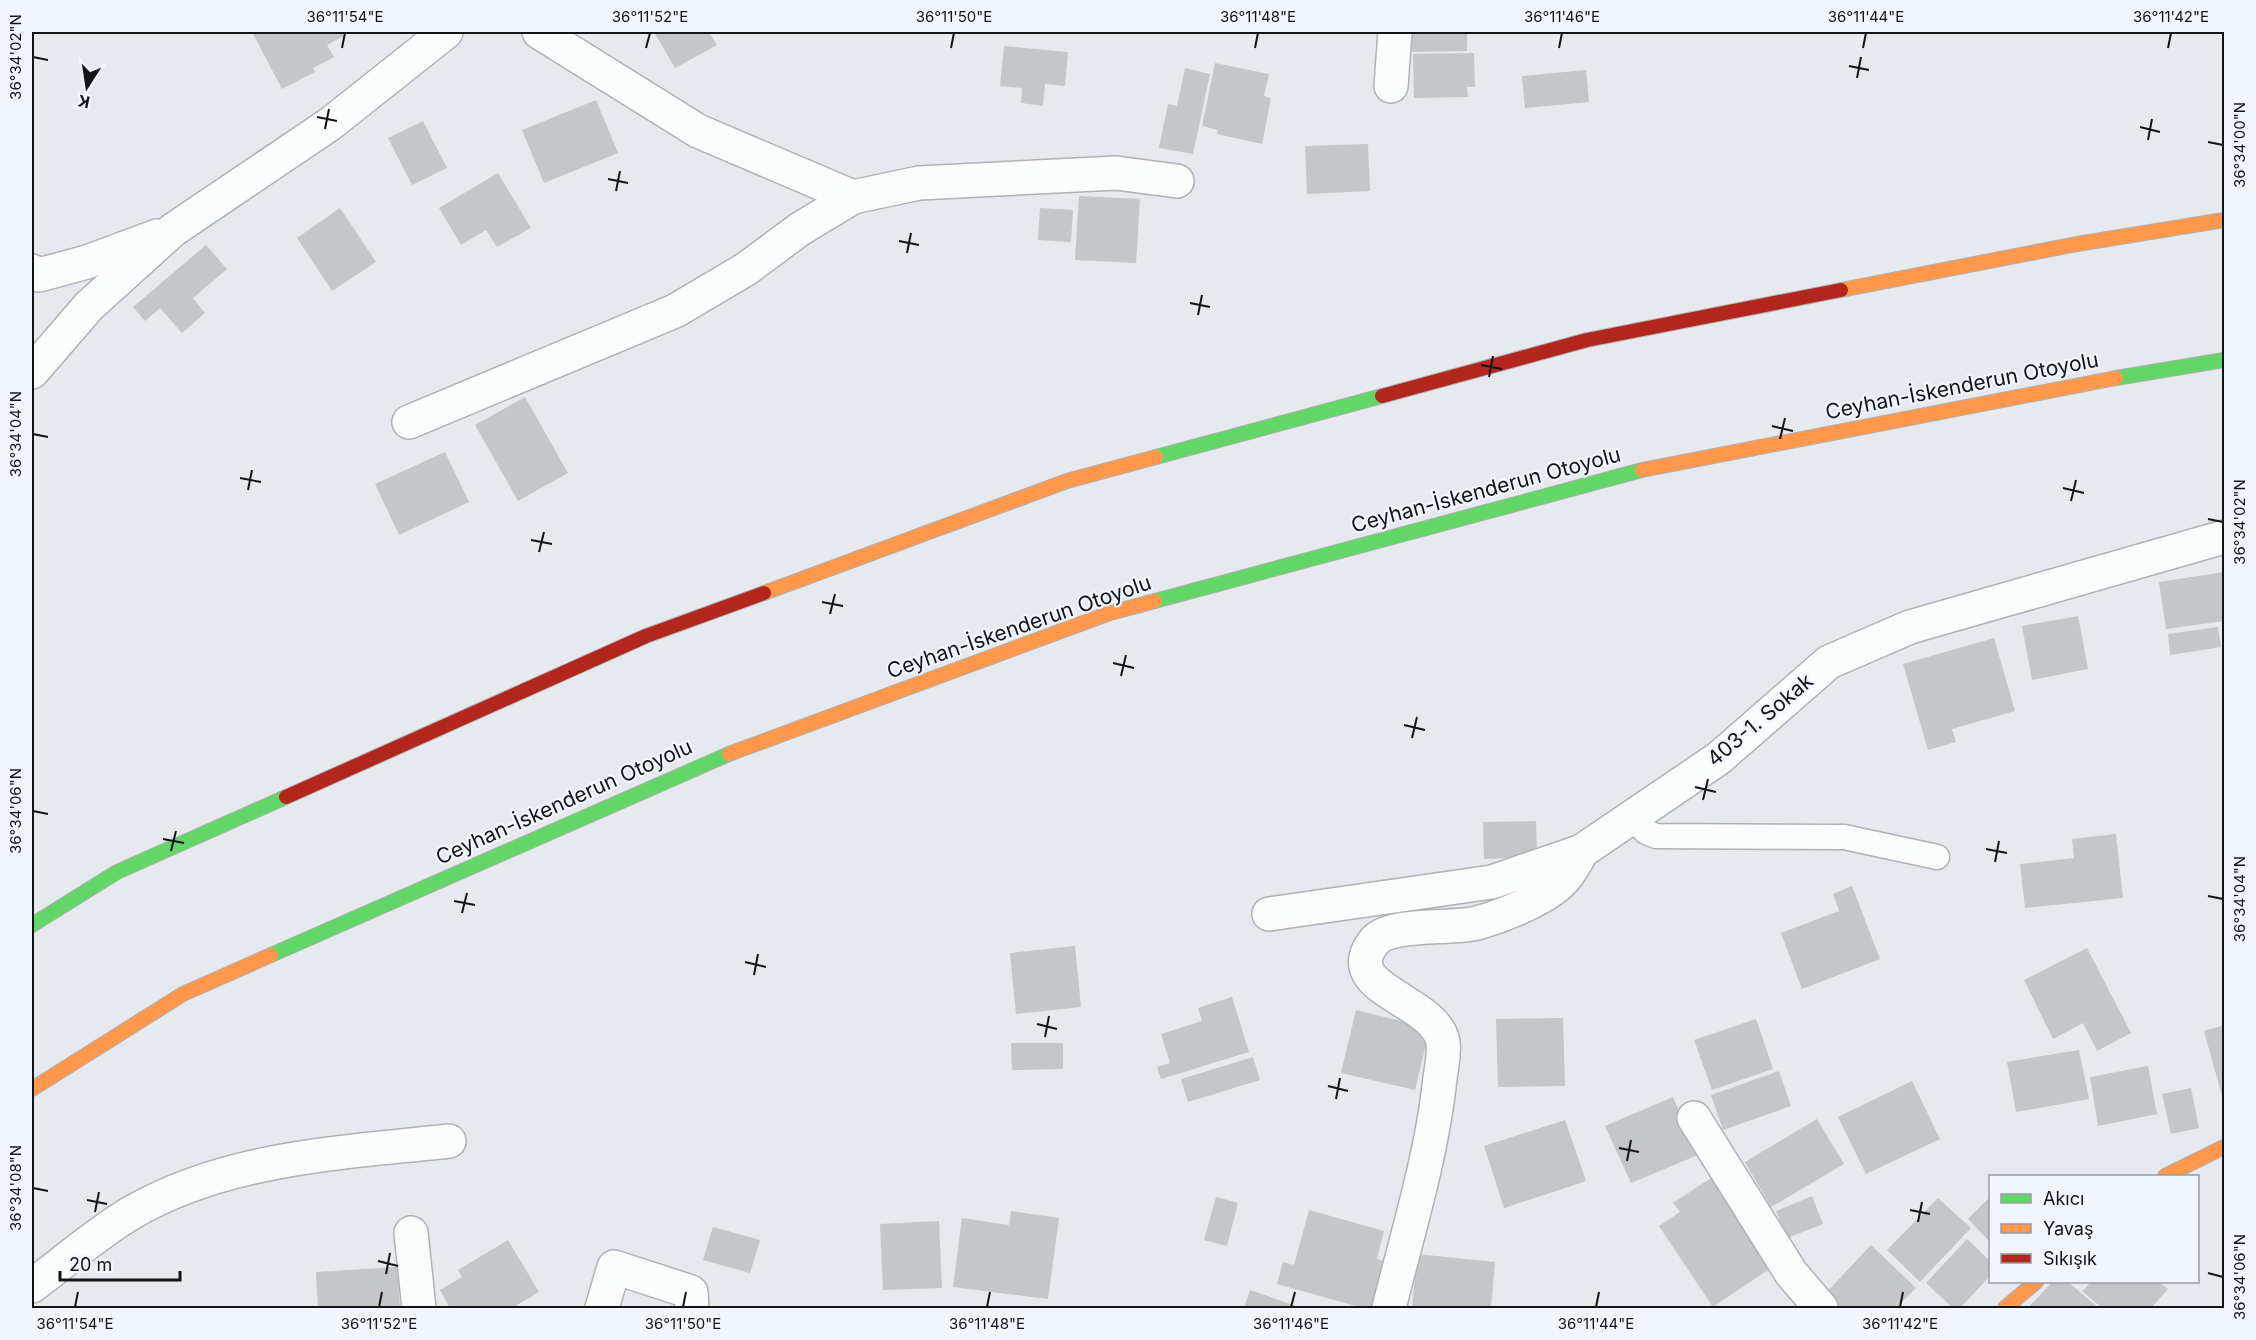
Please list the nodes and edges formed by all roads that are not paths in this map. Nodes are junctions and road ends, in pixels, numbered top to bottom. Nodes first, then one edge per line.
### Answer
1 (446, 32) edge
2 (539, 32) edge
3 (1395, 32) edge
4 (1391, 86) dead end
5 (1177, 181) dead end
6 (853, 197) junction
7 (2224, 220) edge
8 (173, 230) junction
9 (32, 271) edge
10 (2224, 360) edge
11 (32, 372) edge
12 (409, 422) dead end
13 (2224, 537) edge
14 (1632, 817) junction
15 (1582, 851) junction
16 (1937, 857) dead end
17 (1269, 914) dead end
18 (32, 925) edge
19 (32, 1089) edge
20 (1694, 1118) dead end
21 (449, 1141) dead end
22 (2224, 1147) edge
23 (2167, 1175) edge
24 (411, 1233) dead end
25 (2034, 1283) edge
26 (32, 1286) edge
27 (419, 1308) edge
28 (602, 1308) edge
29 (692, 1308) edge
30 (1389, 1308) edge
31 (1818, 1308) edge
32 (2005, 1308) edge

1 - 8 street
2 - 6 street
3 - 4 street
5 - 6 street
6 - 12 street
7 - 18 main road
8 - 9 street
8 - 11 street
10 - 19 main road, Ceyhan-İskenderun Otoyolu
13 - 14 street, 403-1. Sokak
14 - 15 street, 403-1. Sokak
14 - 16 lane
15 - 17 street, 403-1. Sokak
15 - 30 street
20 - 31 street
21 - 26 street
22 - 23 main road
24 - 27 street
25 - 32 main road
28 - 29 street

